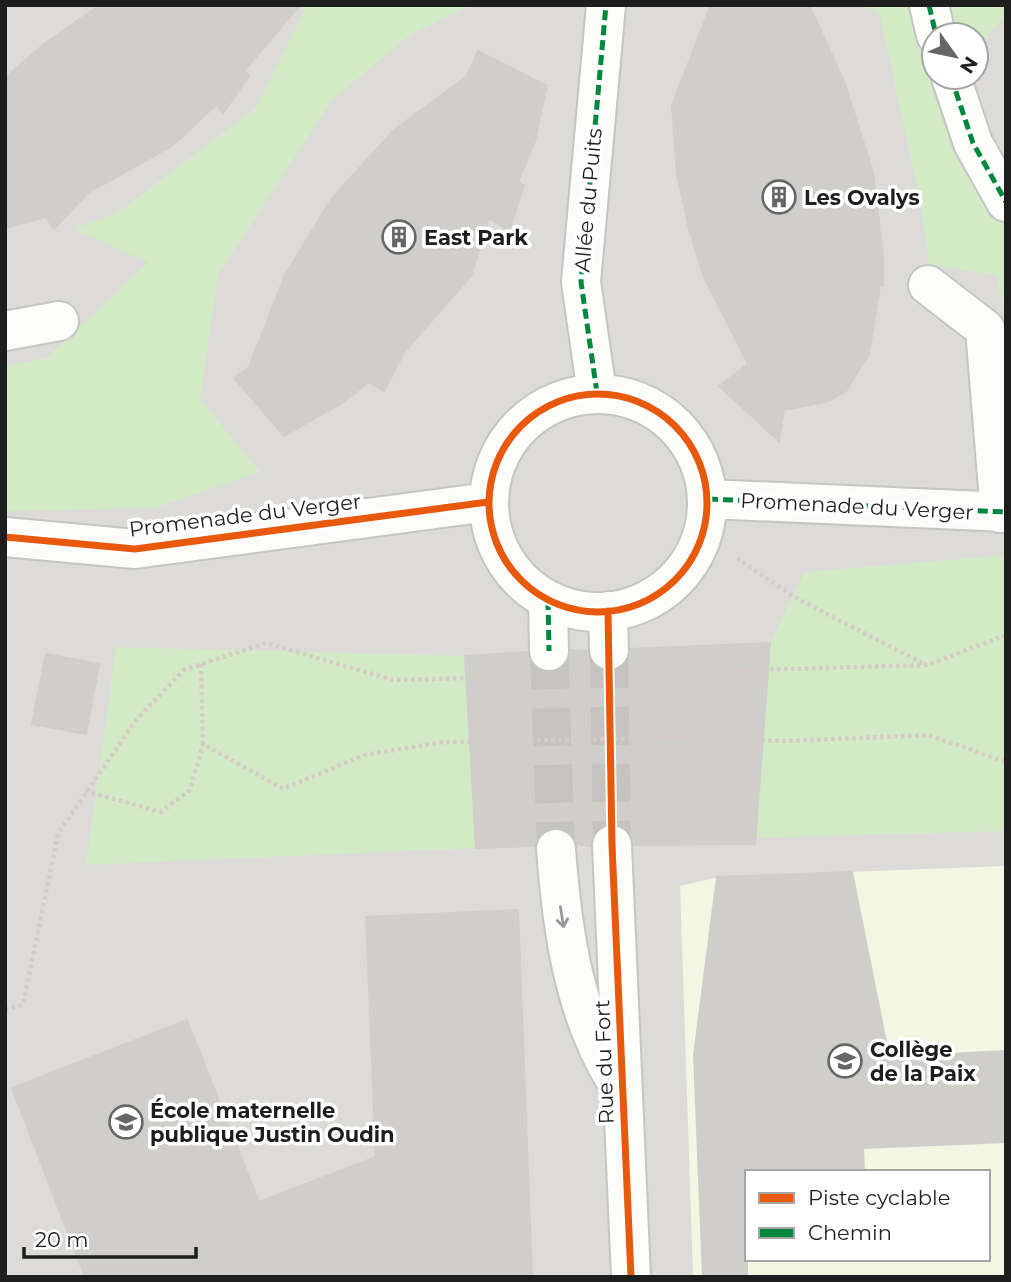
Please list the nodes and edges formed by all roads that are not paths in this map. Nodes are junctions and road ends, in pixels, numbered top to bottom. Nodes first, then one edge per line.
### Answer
1 (606, 5) edge
2 (956, 91) edge
3 (1006, 202) edge
4 (928, 285) dead end
5 (59, 321) dead end
6 (5, 331) edge
7 (597, 393) junction
8 (708, 499) junction
9 (488, 502) junction
10 (1003, 512) edge
11 (7, 541) edge
12 (548, 600) junction
13 (608, 611) junction
14 (609, 650) tunnel mouth
15 (548, 651) tunnel mouth
16 (612, 845) tunnel mouth
17 (555, 849) tunnel mouth
18 (623, 1091) junction
19 (631, 1277) edge

1 - 7 street, Allée du Puits
2 - 3 street
4 - 10 street
5 - 6 street
7 - 8 street
7 - 9 street
8 - 10 street, Promenade du Verger
8 - 13 street
9 - 11 street, Promenade du Verger
9 - 12 street
12 - 13 street
12 - 15 street
13 - 14 street
16 - 18 street, Rue du Fort
17 -> 18 street, Rue du Fort
18 - 19 street, Rue du Fort

